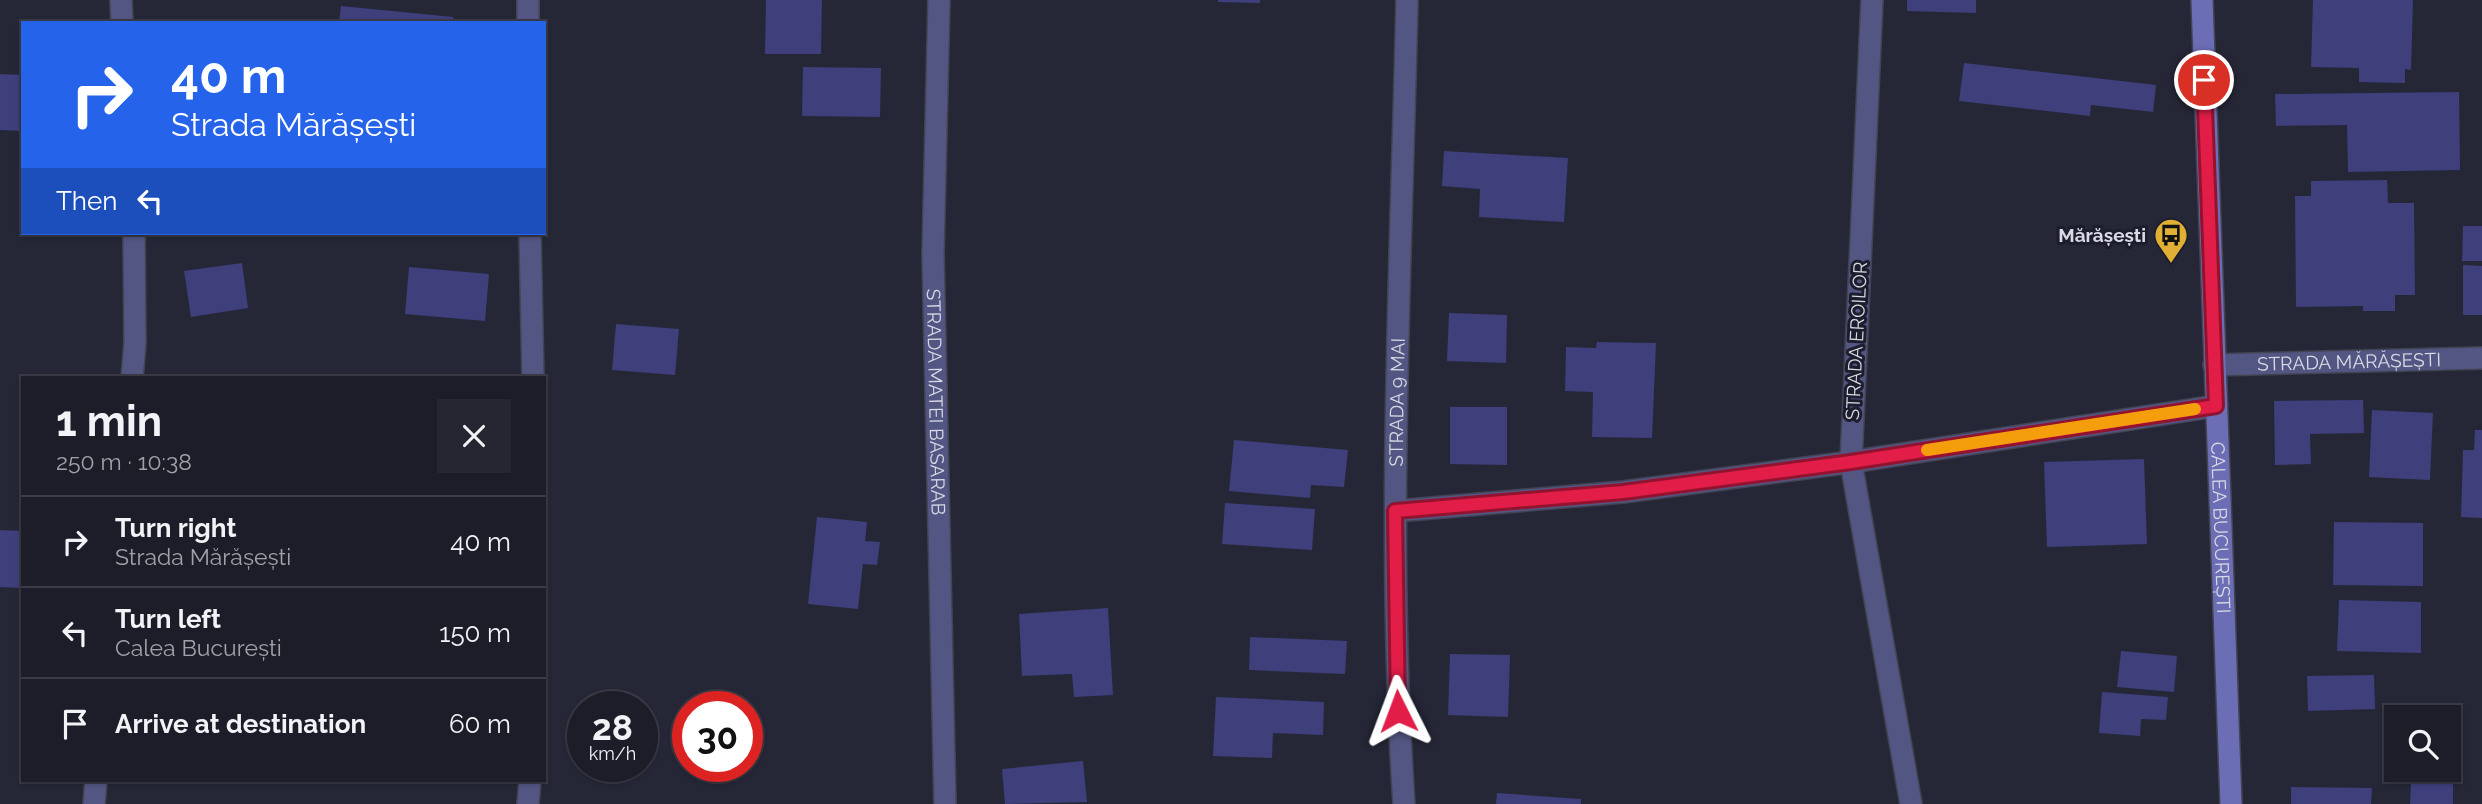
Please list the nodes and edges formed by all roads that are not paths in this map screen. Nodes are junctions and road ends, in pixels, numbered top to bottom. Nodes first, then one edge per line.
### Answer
1 (121, 0) edge
2 (528, 0) edge
3 (939, 0) edge
4 (1407, 0) edge
5 (1872, 0) edge
6 (2202, 0) edge
7 (122, 21) edge
8 (528, 21) edge
9 (134, 235) edge
10 (530, 235) edge
11 (2482, 358) edge
12 (2214, 365) junction
13 (132, 376) edge
14 (533, 376) edge
15 (2216, 406) junction
16 (1851, 462) junction
17 (1395, 511) junction
18 (96, 782) edge
19 (530, 782) edge
20 (94, 804) edge
21 (528, 804) edge
22 (945, 804) edge
23 (1404, 804) edge
24 (1911, 804) edge
25 (2231, 804) edge

1 - 7 street
2 - 8 street
3 - 22 street, STRADA MATEI BASARAB
4 - 17 street, STRADA 9 MAI
5 - 16 street, STRADA EROILOR
6 - 12 main road, CALEA BUCUREȘTI
9 - 13 street
10 - 14 street
11 - 12 street, STRADA MĂRĂȘEȘTI
12 - 15 main road, CALEA BUCUREȘTI
15 - 16 street
15 - 25 main road, CALEA BUCUREȘTI
16 - 17 street
16 - 24 street, STRADA EROILOR
17 - 23 street, STRADA 9 MAI
18 - 20 street
19 - 21 street

